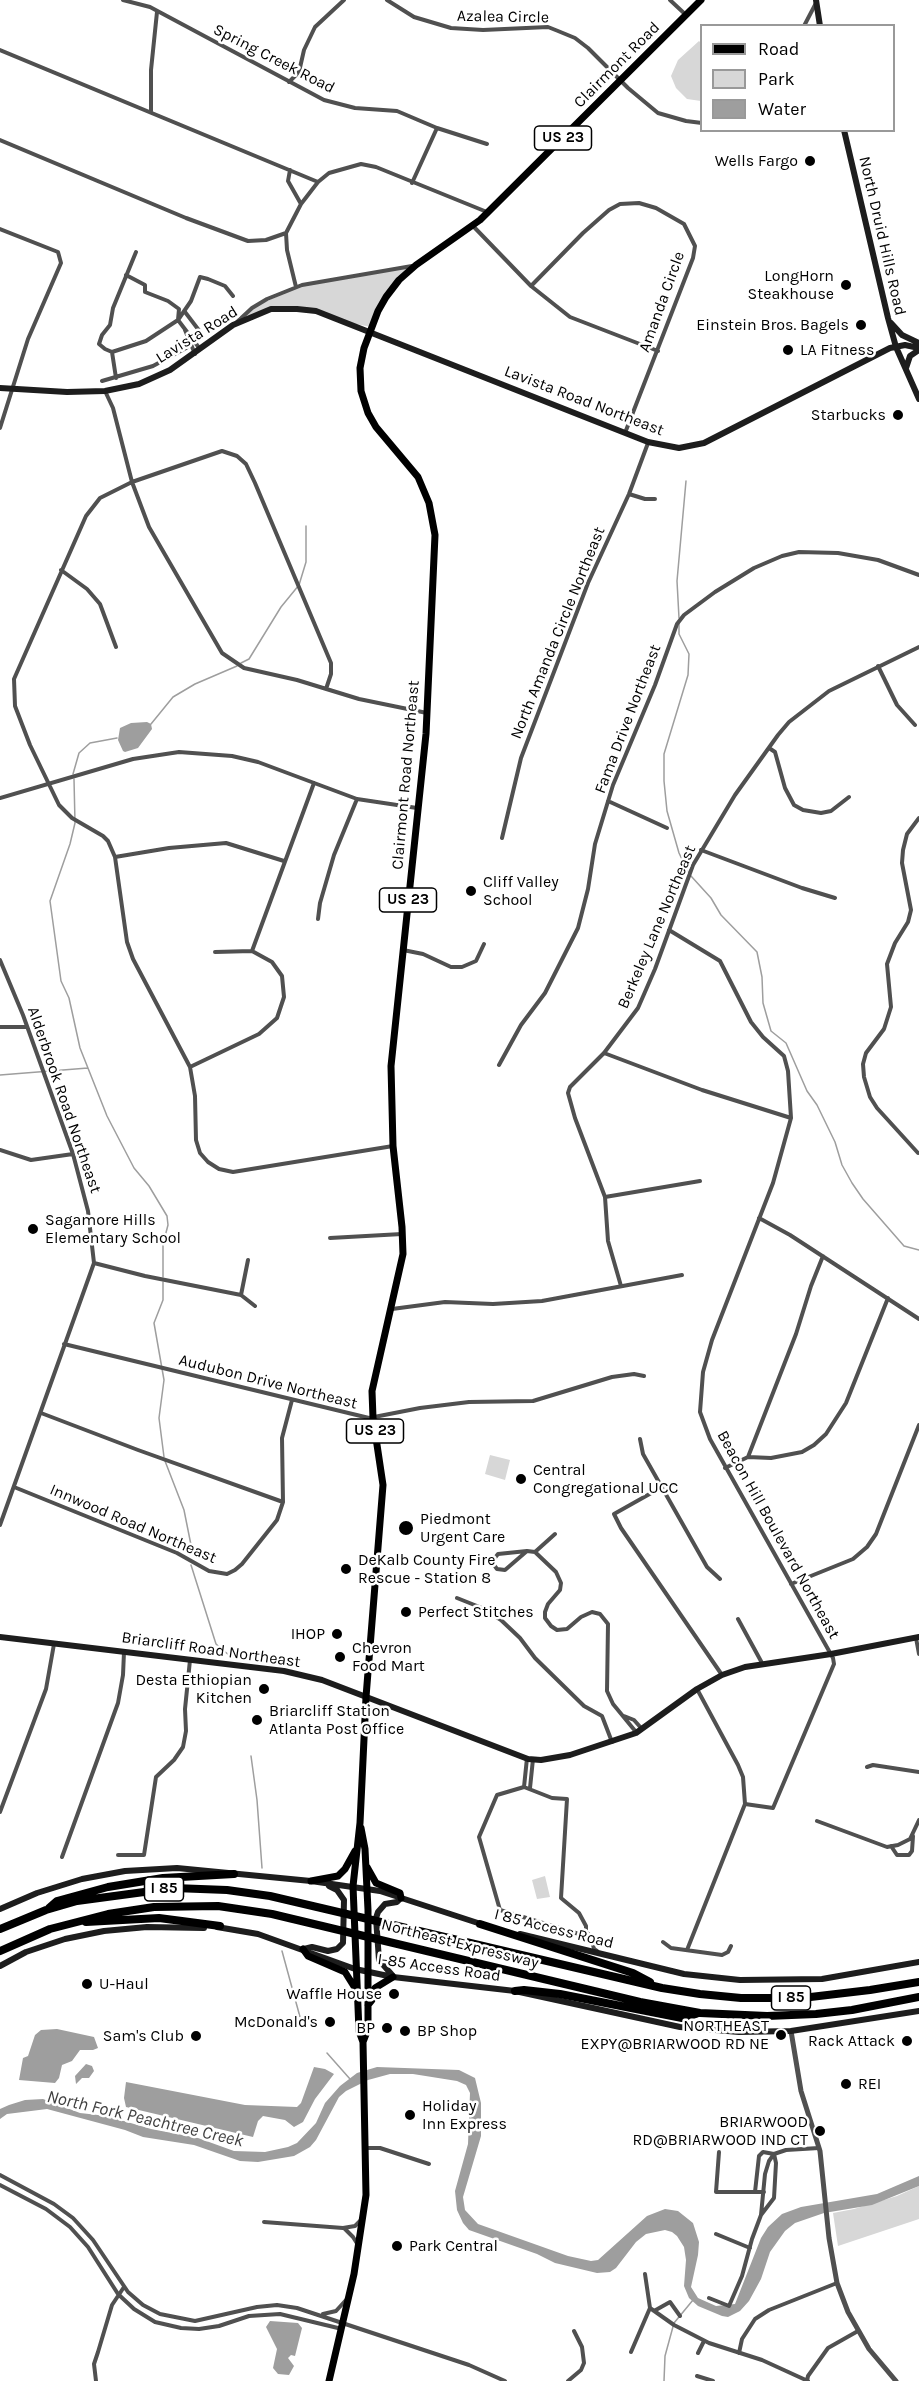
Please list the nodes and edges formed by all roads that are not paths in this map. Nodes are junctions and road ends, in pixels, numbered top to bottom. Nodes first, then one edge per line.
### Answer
1 (123, 0) edge
2 (344, 0) edge
3 (387, 0) edge
4 (670, 0) edge
5 (701, 0) edge
6 (816, 1) edge
7 (157, 12) junction
8 (686, 15) junction
9 (806, 24) edge
10 (820, 24) edge
11 (0, 50) edge
12 (620, 80) junction
13 (289, 82) junction
14 (151, 111) junction
15 (700, 123) edge
16 (437, 128) junction
17 (843, 132) edge
18 (0, 140) edge
19 (487, 144) dead end
20 (290, 171) junction
21 (318, 182) junction
22 (412, 183) junction
23 (301, 204) junction
24 (488, 212) junction
25 (473, 225) junction
26 (0, 229) edge
27 (286, 233) junction
28 (136, 252) dead end
29 (416, 265) junction
30 (126, 275) junction
31 (531, 286) junction
32 (296, 287) junction
33 (233, 296) dead end
34 (185, 312) junction
35 (888, 318) junction
36 (178, 320) junction
37 (233, 325) junction
38 (185, 330) junction
39 (369, 332) junction
40 (201, 333) dead end
41 (194, 340) junction
42 (189, 344) junction
43 (896, 347) junction
44 (919, 347) edge
45 (201, 349) junction
46 (658, 351) junction
47 (112, 352) junction
48 (195, 354) junction
49 (906, 371) junction
50 (116, 378) junction
51 (102, 381) dead end
52 (0, 388) edge
53 (12, 388) junction
54 (105, 391) junction
55 (919, 399) edge
56 (0, 428) edge
57 (625, 433) junction
58 (648, 442) junction
59 (132, 482) junction
60 (629, 494) junction
61 (655, 499) dead end
62 (61, 570) junction
63 (919, 575) edge
64 (116, 647) dead end
65 (919, 647) edge
66 (878, 666) junction
67 (326, 689) junction
68 (428, 713) junction
69 (915, 725) dead end
70 (769, 748) junction
71 (314, 783) junction
72 (49, 784) junction
73 (849, 797) dead end
74 (0, 798) edge
75 (357, 799) junction
76 (608, 801) junction
77 (418, 808) junction
78 (919, 818) edge
79 (667, 828) dead end
80 (502, 838) dead end
81 (701, 850) junction
82 (115, 857) junction
83 (284, 861) junction
84 (835, 898) dead end
85 (318, 919) dead end
86 (669, 930) junction
87 (484, 944) dead end
88 (402, 950) junction
89 (252, 951) junction
90 (215, 952) dead end
91 (0, 960) edge
92 (0, 1027) edge
93 (27, 1027) junction
94 (604, 1053) junction
95 (499, 1065) dead end
96 (190, 1067) junction
97 (791, 1118) junction
98 (393, 1146) junction
99 (0, 1149) edge
100 (918, 1153) edge
101 (73, 1154) junction
102 (700, 1181) dead end
103 (605, 1197) junction
104 (759, 1218) junction
105 (403, 1234) junction
106 (330, 1238) dead end
107 (823, 1256) junction
108 (248, 1260) dead end
109 (94, 1263) junction
110 (682, 1275) dead end
111 (621, 1286) junction
112 (241, 1295) junction
113 (888, 1298) junction
114 (255, 1306) dead end
115 (391, 1309) junction
116 (919, 1318) edge
117 (64, 1344) junction
118 (644, 1376) dead end
119 (292, 1400) junction
120 (41, 1413) junction
121 (373, 1418) junction
122 (919, 1425) edge
123 (640, 1439) dead end
124 (748, 1457) junction
125 (725, 1468) junction
126 (14, 1487) junction
127 (662, 1487) junction
128 (283, 1502) junction
129 (0, 1525) edge
130 (555, 1534) dead end
131 (526, 1551) junction
132 (535, 1552) junction
133 (720, 1579) dead end
134 (791, 1584) junction
135 (457, 1598) dead end
136 (738, 1619) dead end
137 (0, 1637) edge
138 (918, 1637) edge
139 (54, 1644) junction
140 (124, 1652) junction
141 (831, 1654) junction
142 (919, 1654) edge
143 (191, 1659) junction
144 (762, 1663) junction
145 (722, 1675) junction
146 (697, 1689) junction
147 (366, 1697) junction
148 (639, 1731) junction
149 (612, 1743) junction
150 (530, 1759) junction
151 (867, 1767) dead end
152 (919, 1772) edge
153 (525, 1777) junction
154 (531, 1778) junction
155 (527, 1787) junction
156 (745, 1804) junction
157 (0, 1812) edge
158 (919, 1820) edge
159 (817, 1821) dead end
160 (360, 1823) junction
161 (913, 1836) junction
162 (891, 1846) junction
163 (356, 1848) junction
164 (118, 1855) dead end
165 (62, 1857) dead end
166 (366, 1865) junction
167 (234, 1874) junction
168 (311, 1881) junction
169 (353, 1886) junction
170 (367, 1889) junction
171 (401, 1898) junction
172 (0, 1909) edge
173 (46, 1910) junction
174 (75, 1922) junction
175 (480, 1924) junction
176 (220, 1926) junction
177 (0, 1929) edge
178 (586, 1932) junction
179 (663, 1942) dead end
180 (590, 1943) junction
181 (731, 1946) dead end
182 (303, 1949) junction
183 (580, 1949) junction
184 (687, 1950) junction
185 (0, 1951) edge
186 (602, 1954) junction
187 (919, 1962) edge
188 (0, 1966) edge
189 (355, 1969) junction
190 (367, 1971) junction
191 (393, 1977) junction
192 (919, 1982) edge
193 (662, 1988) junction
194 (515, 1991) junction
195 (358, 1993) junction
196 (919, 1997) edge
197 (368, 2005) junction
198 (919, 2011) edge
199 (700, 2013) junction
200 (791, 2031) junction
201 (363, 2042) junction
202 (366, 2148) junction
203 (820, 2148) junction
204 (720, 2152) dead end
205 (774, 2154) junction
206 (429, 2164) dead end
207 (0, 2175) edge
208 (0, 2185) edge
209 (755, 2192) junction
210 (764, 2192) junction
211 (761, 2216) junction
212 (364, 2217) junction
213 (264, 2222) dead end
214 (343, 2228) junction
215 (716, 2234) dead end
216 (360, 2247) junction
217 (750, 2248) junction
218 (645, 2274) dead end
219 (837, 2283) junction
220 (124, 2287) junction
221 (118, 2294) junction
222 (350, 2295) junction
223 (709, 2298) dead end
224 (650, 2308) junction
225 (314, 2312) junction
226 (654, 2312) junction
227 (680, 2316) dead end
228 (343, 2326) junction
229 (574, 2331) dead end
230 (858, 2331) junction
231 (704, 2341) junction
232 (632, 2352) dead end
233 (698, 2353) dead end
234 (739, 2353) junction
235 (696, 2376) dead end
236 (96, 2379) edge
237 (329, 2381) edge
238 (505, 2381) edge
239 (568, 2381) edge
240 (713, 2381) edge
241 (807, 2381) edge
242 (896, 2381) edge

1 - 7 street, Spring Creek Road
2 - 13 street
3 - 12 street, Azalea Circle
4 - 8 street
5 - 8 main road, Clairmont Road / US 23
6 - 9 street
6 - 10 main road
7 - 13 street, Spring Creek Road
7 - 14 street
8 - 12 main road, Clairmont Road / US 23
11 - 14 street
12 - 15 street, Azalea Circle
12 - 24 main road, Clairmont Road / US 23
13 - 16 street, Spring Creek Road
14 - 20 street
16 - 19 street, Spring Creek Road
16 - 22 street
17 - 35 main road, North Druid Hills Road
18 - 27 street
20 - 21 street
20 - 23 street
21 - 22 street
21 - 23 street
22 - 24 street
23 - 27 street
24 - 25 main road, Clairmont Road / US 23
25 - 29 main road, Clairmont Road / US 23
25 - 31 street
26 - 53 street
27 - 32 street
28 - 30 street
29 - 32 street
29 - 39 main road, Clairmont Road Northeast / US 23
30 - 36 street
30 - 47 street
31 - 46 street
31 - 46 street, Amanda Circle
32 - 37 street
33 - 34 street
34 - 36 street
34 - 40 street
35 - 43 main road, North Druid Hills Road
35 - 44 main road
36 - 38 street
36 - 47 street
37 - 39 main road, Lavista Road
37 - 45 main road, Lavista Road
38 - 41 street
38 - 42 street
39 - 57 main road, Lavista Road Northeast
39 - 68 main road, Clairmont Road Northeast / US 23
41 - 42 street
41 - 45 street
42 - 48 street
42 - 50 street
43 - 44 main road, Lavista Road Northeast
43 - 49 main road, North Druid Hills Road
43 - 58 main road, Lavista Road Northeast
44 - 49 main road
45 - 48 main road, Lavista Road
46 - 57 street, Amanda Circle
47 - 50 street
48 - 54 main road, Lavista Road
49 - 55 main road, North Druid Hills Road
50 - 51 street
52 - 53 main road, Lavista Road
53 - 54 main road, Lavista Road
53 - 56 street
54 - 59 street
57 - 58 main road, Lavista Road Northeast
58 - 60 street, North Amanda Circle Northeast
59 - 62 street
59 - 67 street
59 - 67 street
60 - 61 street
60 - 80 street, North Amanda Circle Northeast
62 - 64 street
62 - 72 street
63 - 76 street, Fama Drive Northeast
65 - 66 street, Berkeley Lane Northeast
66 - 69 street
66 - 70 street, Berkeley Lane Northeast
67 - 68 street
68 - 77 main road, Clairmont Road Northeast / US 23
70 - 73 street
70 - 81 street, Berkeley Lane Northeast
71 - 72 street
71 - 75 street
71 - 83 street
72 - 74 street
72 - 82 street
75 - 77 street
75 - 85 street
76 - 79 street
76 - 95 street, Fama Drive Northeast
77 - 88 main road, Clairmont Road Northeast / US 23
78 - 100 street
81 - 84 street
81 - 86 street, Berkeley Lane Northeast
82 - 83 street
82 - 96 street
83 - 89 street
86 - 94 street, Berkeley Lane Northeast
86 - 97 street, Beacon Hill Boulevard Northeast
87 - 88 street
88 - 98 main road, Clairmont Road Northeast / US 23
89 - 90 street
89 - 96 street
91 - 93 street, Alderbrook Road Northeast
92 - 93 street
93 - 101 street, Alderbrook Road Northeast
94 - 97 street
94 - 103 street, Berkeley Lane Northeast
96 - 98 street
97 - 104 street, Beacon Hill Boulevard Northeast
98 - 105 main road, Clairmont Road Northeast / US 23
99 - 101 street
101 - 109 street, Alderbrook Road Northeast
102 - 103 street
103 - 111 street, Berkeley Lane Northeast
104 - 107 street
104 - 125 street, Beacon Hill Boulevard Northeast
105 - 106 street
105 - 115 main road, Clairmont Road Northeast / US 23
107 - 113 street
107 - 124 street
108 - 112 street
109 - 112 street
109 - 117 street
110 - 111 street
111 - 115 street
112 - 114 street
113 - 116 street
113 - 124 street
115 - 121 main road, Clairmont Road Northeast / US 23
117 - 119 street, Audubon Drive Northeast
117 - 120 street
118 - 121 street, Audubon Drive Northeast
119 - 121 street, Audubon Drive Northeast
119 - 128 street, Innwood Road Northeast
120 - 126 street
120 - 128 street
121 - 147 main road, Clairmont Road Northeast / US 23
122 - 134 street
123 - 127 street
124 - 125 street
125 - 134 street, Beacon Hill Boulevard Northeast
126 - 128 street, Innwood Road Northeast
126 - 129 street
127 - 133 street
127 - 145 street
130 - 132 street
131 - 131 street
131 - 132 street
132 - 148 street
134 - 141 street, Beacon Hill Boulevard Northeast
135 - 149 street
136 - 144 street
137 - 139 main road, Briarcliff Road Northeast
138 - 141 main road, Briarcliff Road Northeast
138 - 142 street
139 - 140 main road, Briarcliff Road Northeast
139 - 157 street
140 - 143 main road, Briarcliff Road Northeast
140 - 165 street
141 - 144 main road, Briarcliff Road Northeast
141 - 156 street
143 - 147 main road, Briarcliff Road Northeast
143 - 164 street
144 - 145 main road, Briarcliff Road Northeast
145 - 146 main road, Briarcliff Road Northeast
146 - 148 main road, Briarcliff Road Northeast
146 - 156 street
147 - 150 main road, Briarcliff Road Northeast
147 - 160 main road, Clairmont Road Northeast / US 23
148 - 149 main road, Briarcliff Road Northeast
149 - 150 main road, Briarcliff Road Northeast
150 - 153 street
150 - 154 street
151 - 152 street
153 - 154 street
153 - 155 street
154 - 155 street
155 - 178 street
155 - 178 street
156 - 184 street
158 - 161 street
159 - 162 street
160 - 163 main road, Clairmont Road Northeast / US 23
160 - 166 main road, Clairmont Road Northeast / US 23
161 - 162 street
161 - 162 street
163 - 168 main road
163 - 169 main road, Clairmont Road Northeast / US 23
166 - 170 main road, Clairmont Road Northeast / US 23
166 - 171 main road
167 - 168 main road
167 - 172 main road
167 - 173 highway
168 - 169 main road
168 - 182 main road
169 - 170 main road
169 - 189 main road, Clairmont Road Northeast / US 23
170 - 171 main road
170 - 190 main road, Clairmont Road Northeast / US 23
171 - 175 main road
171 - 191 main road
173 - 177 highway, Northeast Expressway / I 85
173 - 193 highway, Northeast Expressway / I 85
174 - 176 highway
174 - 185 highway, Northeast Expressway / I 85
174 - 199 highway, Northeast Expressway / I 85
175 - 183 main road, I 85 Access Road
175 - 193 highway
176 - 182 main road, I-85 Access Road
176 - 188 main road, I-85 Access Road
178 - 180 street
179 - 184 street
180 - 183 street
180 - 186 street
181 - 184 street
182 - 189 main road, I-85 Access Road
182 - 195 main road
183 - 186 main road, I 85 Access Road
186 - 187 main road, I 85 Access Road
189 - 190 main road, I-85 Access Road
189 - 195 main road, Clairmont Road Northeast / US 23
190 - 191 main road, I-85 Access Road
190 - 197 main road, Clairmont Road Northeast / US 23
191 - 194 main road, I-85 Access Road
191 - 197 main road
192 - 193 highway, Northeast Expressway / I 85
194 - 199 highway
194 - 200 main road, I-85 Access Road
195 - 201 main road, Clairmont Road Northeast / US 23
196 - 199 highway, Northeast Expressway / I 85
197 - 201 main road, Clairmont Road Northeast / US 23
198 - 200 main road, I-85 Access Road
200 - 203 street
201 - 202 main road, Clairmont Road Northeast / US 23
202 - 206 street
202 - 212 main road, Clairmont Road Northeast / US 23
203 - 205 street
203 - 219 street
204 - 209 street
205 - 209 street
205 - 210 street
205 - 211 street
207 - 220 street
208 - 221 street
209 - 210 street
210 - 211 street
211 - 217 street
212 - 214 street
212 - 216 main road, Clairmont Road Northeast / US 23
213 - 214 street
214 - 216 street
215 - 217 street
216 - 222 main road, Clairmont Road Northeast / US 23
217 - 223 street
218 - 224 street
219 - 230 street
219 - 234 street
220 - 221 street
220 - 225 street
221 - 228 street
221 - 236 street
222 - 225 street
222 - 228 main road, Clairmont Road Northeast / US 23
224 - 226 street
224 - 232 street
225 - 228 street
226 - 227 street
226 - 231 street
228 - 237 main road, Clairmont Road Northeast / US 23
228 - 238 street
229 - 239 street
230 - 241 street
230 - 242 street
231 - 233 street
231 - 234 street
234 - 241 street
235 - 240 street

